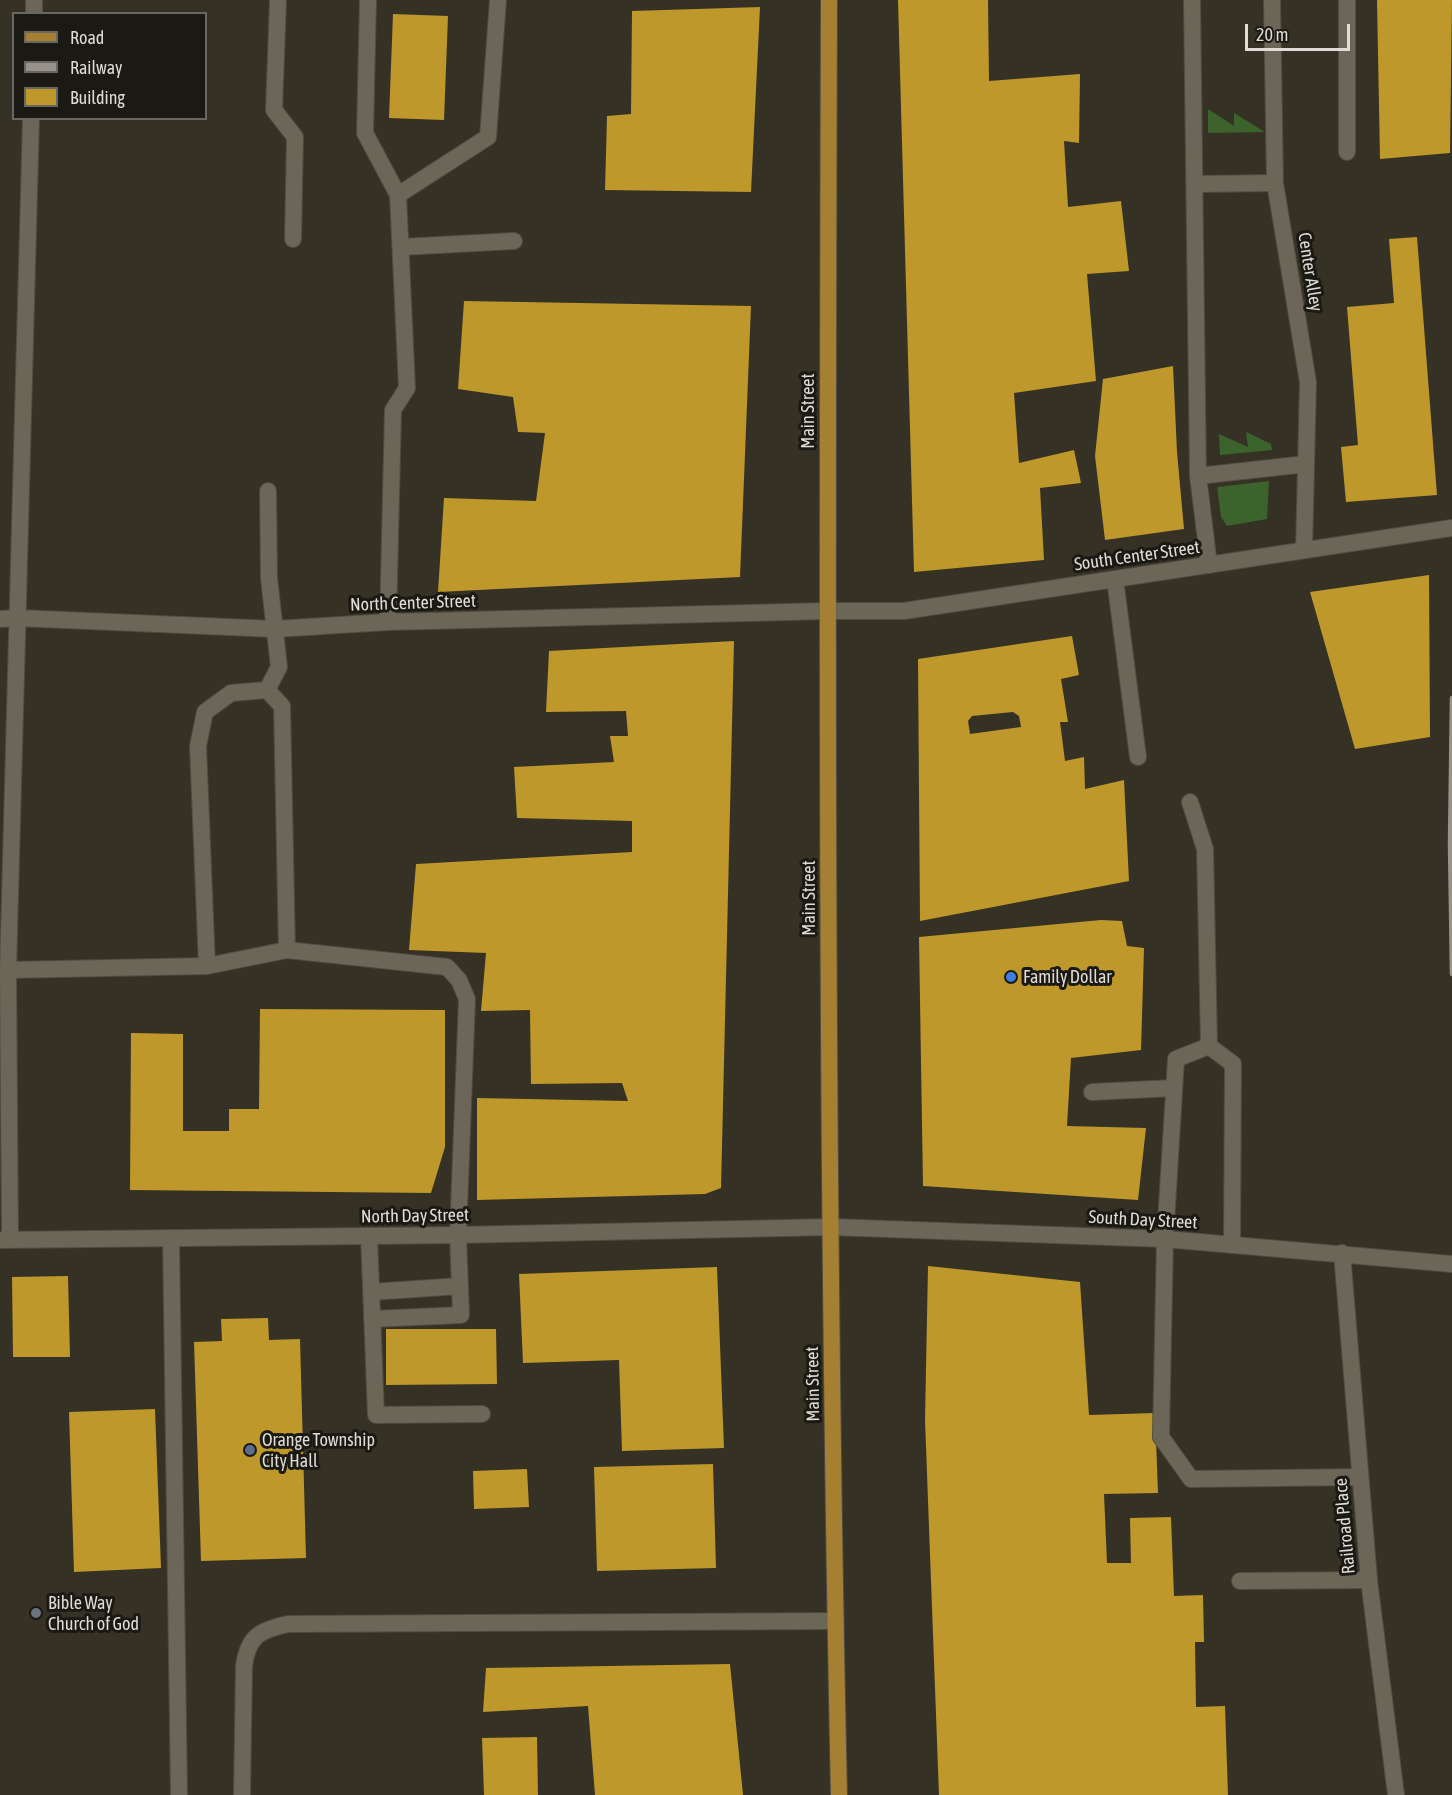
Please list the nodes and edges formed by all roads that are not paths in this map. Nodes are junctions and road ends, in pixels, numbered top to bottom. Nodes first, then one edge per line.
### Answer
1 (278, 0) edge
2 (368, 0) edge
3 (498, 0) edge
4 (829, 0) edge
5 (1192, 0) edge
6 (1272, 0) edge
7 (1347, 0) edge
8 (31, 120) edge
9 (1347, 152) dead end
10 (1195, 183) junction
11 (1275, 183) junction
12 (398, 195) junction
13 (293, 239) dead end
14 (514, 241) dead end
15 (401, 247) junction
16 (1306, 465) junction
17 (1197, 476) junction
18 (268, 491) dead end
19 (1452, 528) edge
20 (1304, 550) junction
21 (1209, 565) junction
22 (1115, 579) junction
23 (827, 612) junction
24 (18, 618) junction
25 (0, 619) edge
26 (388, 622) junction
27 (275, 629) junction
28 (267, 690) junction
29 (1138, 757) dead end
30 (1190, 802) dead end
31 (287, 950) junction
32 (207, 966) junction
33 (8, 970) junction
34 (1209, 1046) junction
35 (1174, 1088) junction
36 (1092, 1092) dead end
37 (831, 1227) junction
38 (458, 1235) junction
39 (369, 1236) junction
40 (171, 1238) junction
41 (1165, 1239) junction
42 (5, 1240) edge
43 (1232, 1245) junction
44 (1342, 1253) junction
45 (1452, 1264) edge
46 (460, 1286) junction
47 (371, 1292) junction
48 (372, 1319) junction
49 (482, 1414) dead end
50 (1360, 1477) junction
51 (1369, 1580) junction
52 (1240, 1581) dead end
53 (835, 1621) junction
54 (179, 1795) edge
55 (242, 1795) edge
56 (838, 1795) edge
57 (1396, 1795) edge

1 - 13 street
2 - 12 street
3 - 12 street
4 - 23 main road, Main Street
5 - 10 street
6 - 11 street, Center Alley
7 - 9 street
8 - 24 street
10 - 11 street
10 - 17 street
11 - 16 street, Center Alley
12 - 15 street
14 - 15 street
15 - 26 street
16 - 17 street
16 - 20 street, Center Alley
17 - 21 street
18 - 27 street
19 - 20 street, South Center Street
20 - 21 street, South Center Street
21 - 22 street, South Center Street
22 - 23 street, South Center Street
22 - 29 street
23 - 26 street, North Center Street
23 - 37 main road, Main Street
24 - 25 street, North Center Street
24 - 27 street, North Center Street
24 - 33 street
26 - 27 street, North Center Street
27 - 28 street
28 - 31 street
28 - 32 street
30 - 34 street
31 - 32 street
31 - 38 street
32 - 33 street
33 - 42 street
34 - 35 street
34 - 43 street
35 - 36 street
35 - 41 street
37 - 38 street, North Day Street
37 - 41 street, South Day Street
37 - 53 main road, Main Street
38 - 39 street, North Day Street
38 - 46 street
39 - 40 street, North Day Street
39 - 47 street
40 - 42 street, North Day Street
40 - 54 street
41 - 43 street, South Day Street
41 - 50 street
43 - 44 street, South Day Street
44 - 45 street, South Day Street
44 - 50 street, Railroad Place
46 - 47 street
46 - 48 street
47 - 48 street
48 - 49 street
50 - 51 street, Railroad Place
51 - 52 street
51 - 57 street, Railroad Place
53 - 55 street
53 - 56 main road, Main Street

